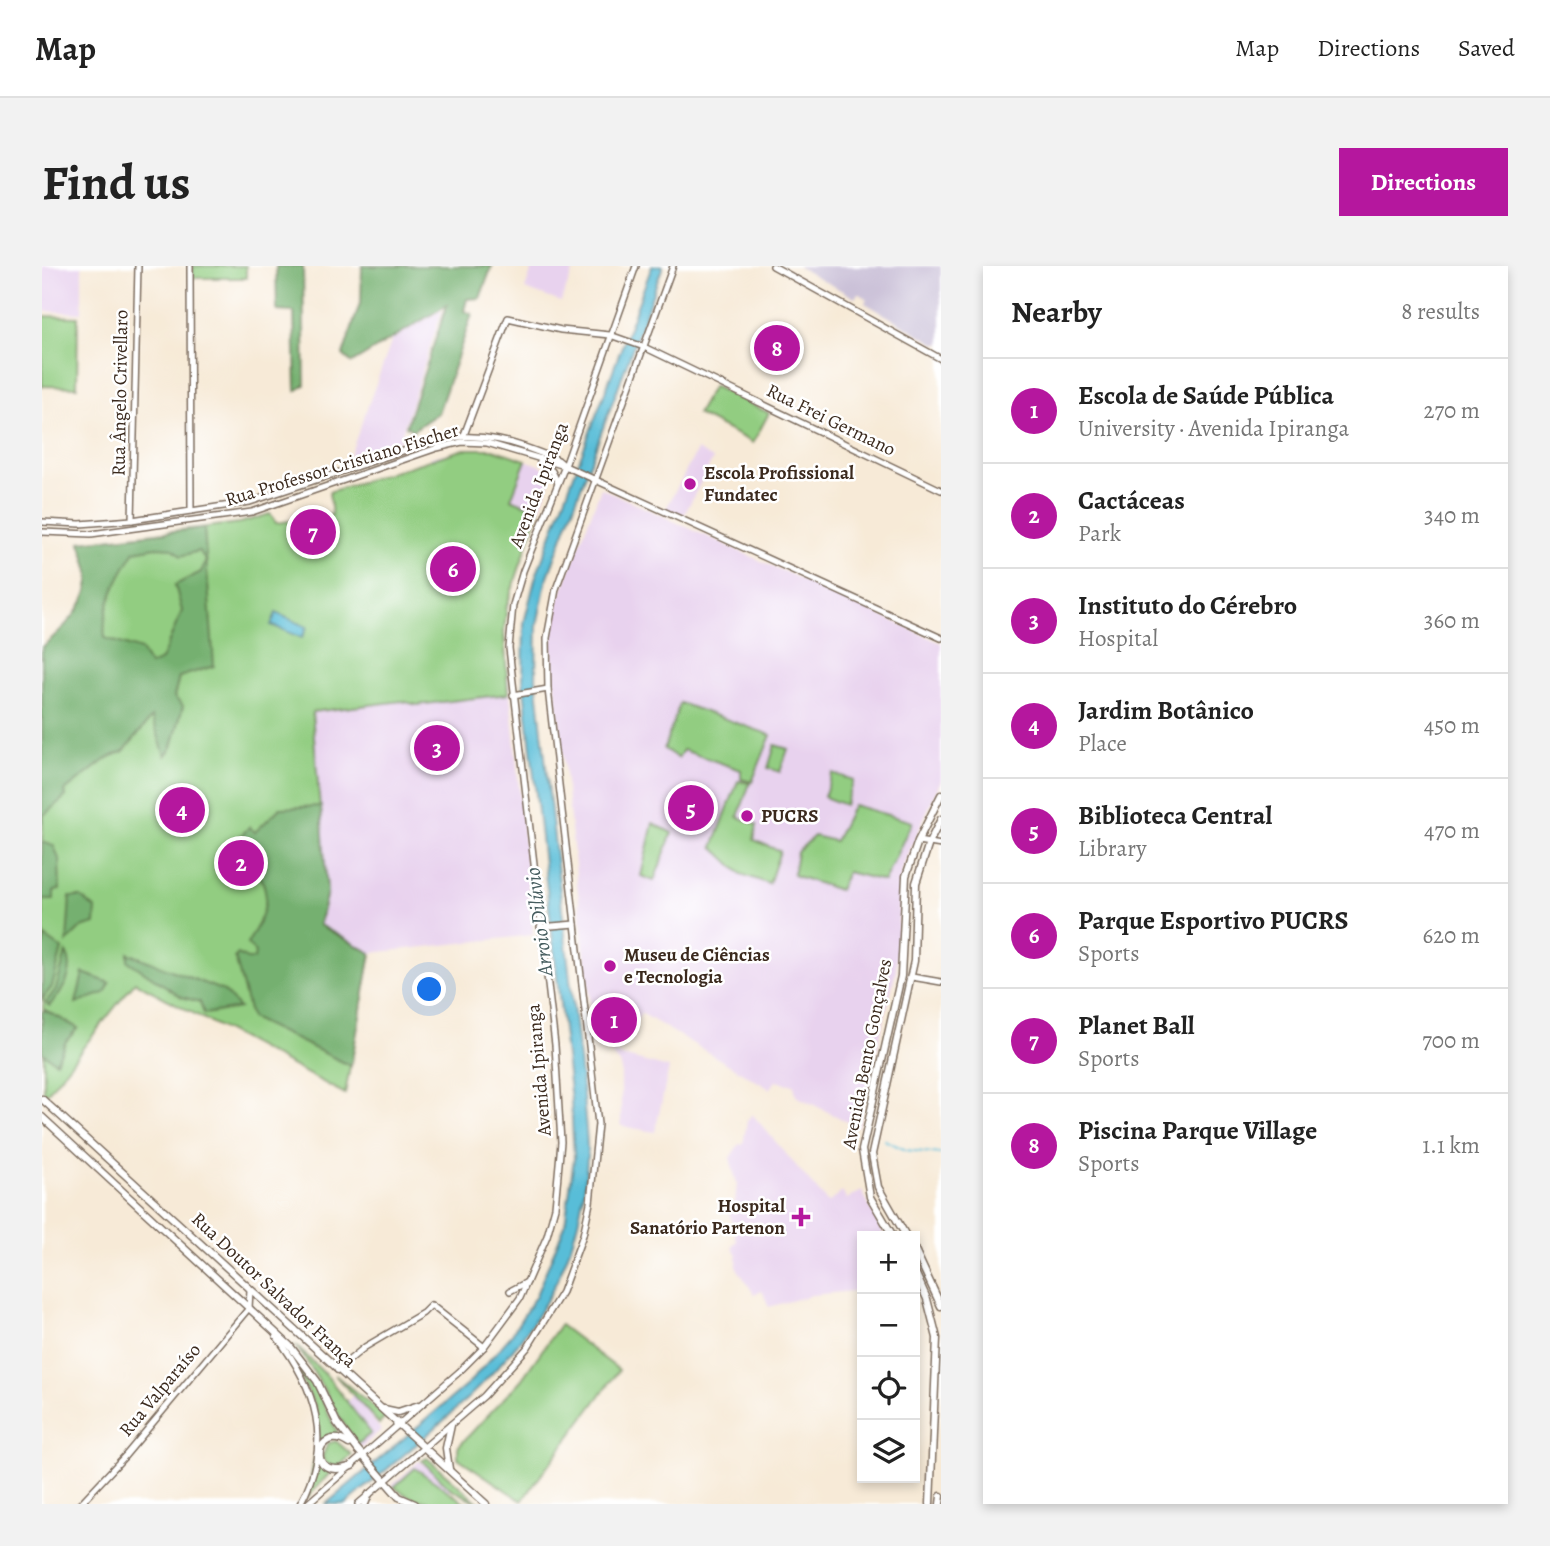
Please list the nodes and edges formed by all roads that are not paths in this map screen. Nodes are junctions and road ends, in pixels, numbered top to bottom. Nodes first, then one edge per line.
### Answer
1 (138, 266) edge
2 (190, 266) edge
3 (636, 266) edge
4 (673, 266) edge
5 (773, 266) edge
6 (610, 335) junction
7 (641, 346) junction
8 (940, 357) edge
9 (464, 435) junction
10 (488, 436) junction
11 (462, 442) junction
12 (535, 457) junction
13 (567, 467) junction
14 (337, 473) junction
15 (596, 479) junction
16 (339, 482) junction
17 (558, 483) junction
18 (941, 490) edge
19 (191, 511) junction
20 (132, 520) junction
21 (191, 521) junction
22 (42, 522) edge
23 (42, 532) edge
24 (941, 638) edge
25 (545, 689) junction
26 (513, 695) junction
27 (941, 795) edge
28 (941, 819) edge
29 (918, 841) junction
30 (929, 843) junction
31 (941, 845) edge
32 (572, 924) junction
33 (540, 927) junction
34 (912, 977) junction
35 (941, 982) edge
36 (43, 1103) edge
37 (42, 1116) edge
38 (890, 1231) edge
39 (903, 1231) edge
40 (920, 1261) edge
41 (527, 1282) junction
42 (920, 1284) edge
43 (250, 1290) junction
44 (510, 1292) dead end
45 (511, 1302) dead end
46 (941, 1306) edge
47 (249, 1308) junction
48 (512, 1311) junction
49 (262, 1320) junction
50 (484, 1347) junction
51 (939, 1368) edge
52 (337, 1371) junction
53 (377, 1404) junction
54 (419, 1405) junction
55 (398, 1424) junction
56 (451, 1425) junction
57 (421, 1445) junction
58 (356, 1449) junction
59 (362, 1456) junction
60 (352, 1466) junction
61 (449, 1471) junction
62 (383, 1479) junction
63 (390, 1488) junction
64 (369, 1494) junction
65 (941, 1496) edge
66 (80, 1504) edge
67 (300, 1504) edge
68 (307, 1504) edge
69 (358, 1504) edge
70 (365, 1504) edge
71 (396, 1504) edge
72 (415, 1504) edge
73 (486, 1504) edge
74 (930, 1504) edge
75 (940, 1504) edge

1 - 20 main road, Rua Ângelo Crivellaro
2 - 19 main road
3 - 6 main road, Avenida Ipiranga
4 - 7 main road
5 - 8 main road
6 - 7 main road, Rua Frei Germano
6 - 9 main road, Rua Frei Germano
6 - 13 main road, Avenida Ipiranga
7 - 15 main road
7 - 18 main road, Rua Frei Germano
9 - 10 main road, Rua Professor Cristiano Fischer
9 - 14 main road, Rua Professor Cristiano Fischer
10 - 11 main road
10 - 13 main road, Rua Professor Cristiano Fischer
11 - 12 main road, Rua Professor Cristiano Fischer
11 - 16 main road, Rua Professor Cristiano Fischer
12 - 13 main road, Rua Professor Cristiano Fischer
12 - 17 main road
13 - 15 main road, Rua Professor Cristiano Fischer
13 - 17 main road, Avenida Ipiranga
14 - 16 main road
14 - 19 main road, Rua Professor Cristiano Fischer
15 - 24 main road, Rua Professor Cristiano Fischer
15 - 25 main road
16 - 21 main road, Rua Professor Cristiano Fischer
17 - 26 main road, Avenida Ipiranga
19 - 20 main road, Rua Professor Cristiano Fischer
19 - 21 main road
20 - 22 main road, Rua Professor Cristiano Fischer
21 - 23 main road, Rua Professor Cristiano Fischer
25 - 26 main road
25 - 32 main road
26 - 33 main road, Avenida Ipiranga
27 - 29 main road, Avenida Bento Gonçalves
28 - 30 main road, Avenida Bento Gonçalves
29 - 30 main road
29 - 38 main road, Avenida Bento Gonçalves
30 - 31 main road
30 - 34 main road, Avenida Bento Gonçalves
32 - 33 main road
32 - 56 main road
33 - 41 main road, Avenida Ipiranga
34 - 35 main road
34 - 39 main road, Avenida Bento Gonçalves
36 - 43 main road, Rua Doutor Salvador França
37 - 47 main road, Rua Doutor Salvador França
40 - 46 main road
41 - 44 main road
41 - 48 main road, Avenida Ipiranga
42 - 51 main road
43 - 47 main road
43 - 52 main road, Rua Doutor Salvador França
45 - 48 main road
47 - 49 main road, Rua Doutor Salvador França
47 - 66 main road, Rua Valparaíso
48 - 50 main road, Avenida Ipiranga
49 - 58 main road, Rua Doutor Salvador França
49 - 67 main road, Rua Doutor Salvador França
50 - 52 main road
50 - 54 main road, Avenida Ipiranga
51 - 74 main road
52 - 53 main road, Rua Doutor Salvador França
53 - 54 main road
53 - 55 main road, Rua Doutor Salvador França
54 - 55 main road, Avenida Ipiranga
55 - 57 main road, Rua Doutor Salvador França
55 - 59 main road, Avenida Ipiranga
56 - 57 main road
56 - 61 main road
57 - 61 main road, Rua Doutor Salvador França
57 - 62 main road
58 - 59 main road, Rua Doutor Salvador França
58 - 60 main road
59 - 60 main road, Avenida Ipiranga
59 - 62 main road, Rua Doutor Salvador França
60 - 68 main road, Avenida Ipiranga
61 - 73 main road, Rua Doutor Salvador França
62 - 63 main road, Rua Doutor Salvador França
62 - 64 main road
63 - 71 main road
63 - 72 main road, Rua Doutor Salvador França
64 - 69 main road
64 - 70 main road
65 - 75 main road

